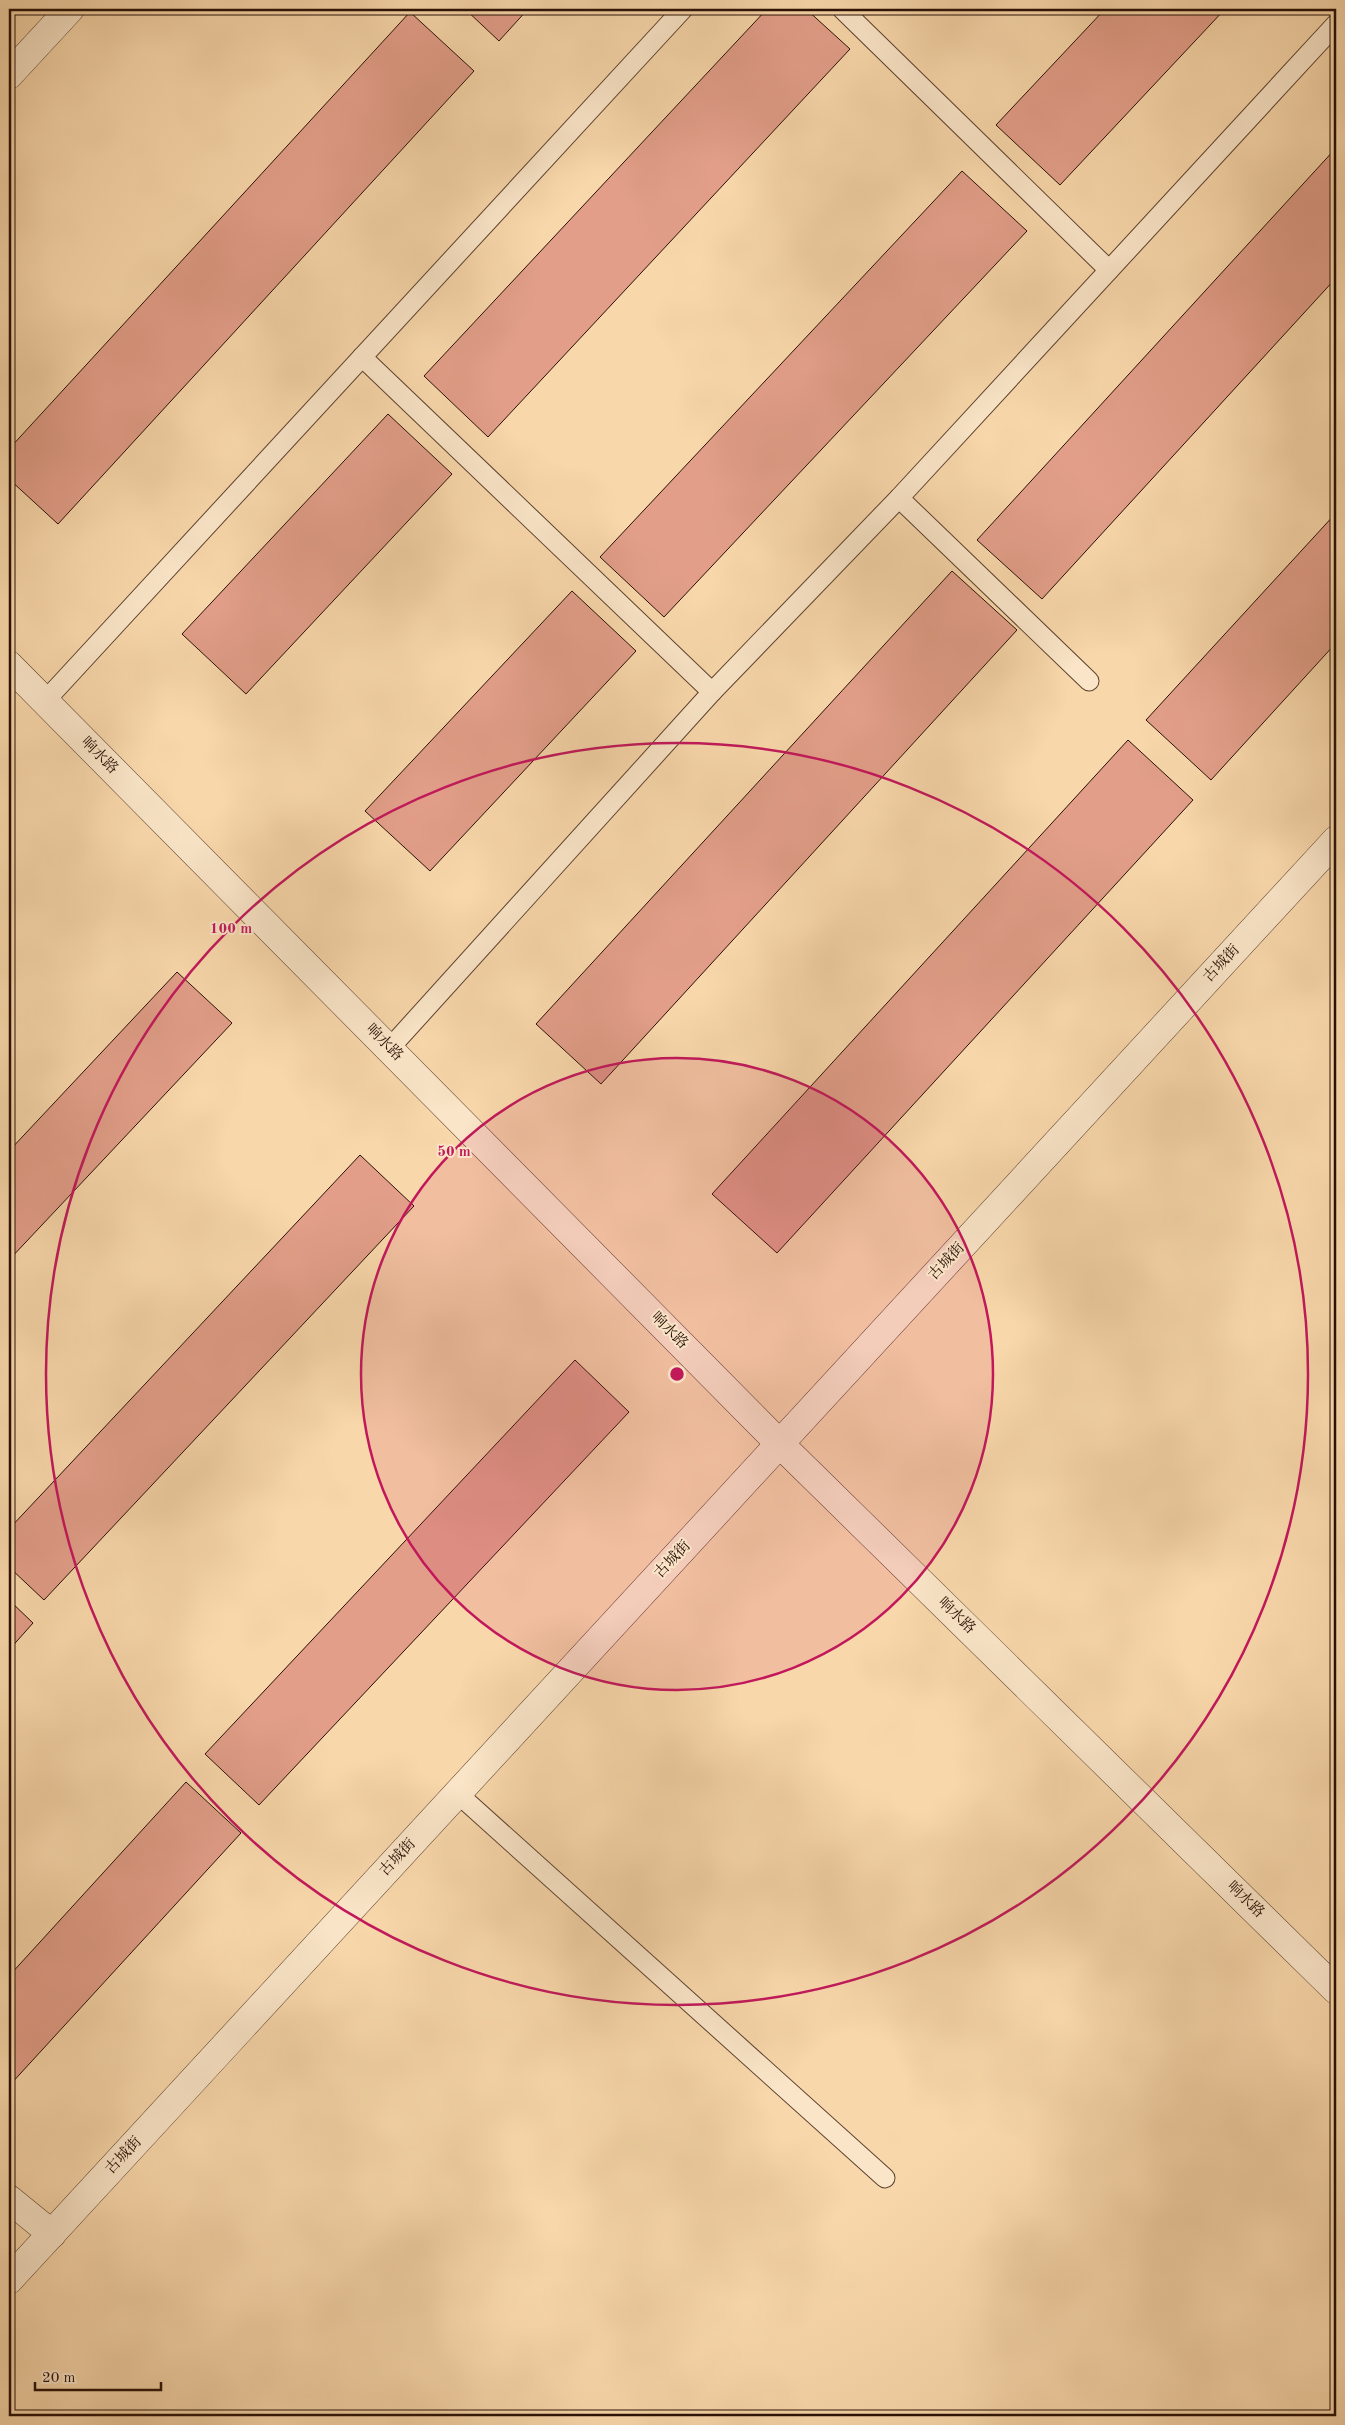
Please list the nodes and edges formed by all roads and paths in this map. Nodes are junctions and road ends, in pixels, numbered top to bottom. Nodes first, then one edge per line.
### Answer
1 (70, 9) edge
2 (683, 9) edge
3 (842, 9) edge
4 (1336, 24) edge
5 (9, 75) edge
6 (1109, 270) junction
7 (362, 356) junction
8 (899, 498) junction
9 (9, 665) edge
10 (1089, 681) dead end
11 (712, 692) junction
12 (45, 701) junction
13 (1336, 840) edge
14 (389, 1048) junction
15 (780, 1444) junction
16 (457, 1794) junction
17 (1336, 1990) edge
18 (885, 2178) dead end
19 (9, 2199) edge
20 (52, 2234) junction
21 (9, 2280) edge

1 - 5 street
2 - 7 lane
3 - 6 lane
4 - 6 lane
6 - 8 lane
7 - 11 lane
7 - 12 lane
8 - 10 lane
8 - 11 lane
9 - 12 street, 响水路
11 - 14 lane
12 - 14 street, 响水路
13 - 15 street, 古城街
14 - 15 street, 响水路
15 - 16 street, 古城街
15 - 17 street, 响水路
16 - 18 lane
16 - 20 street, 古城街
19 - 20 street
20 - 21 street, 古城街

